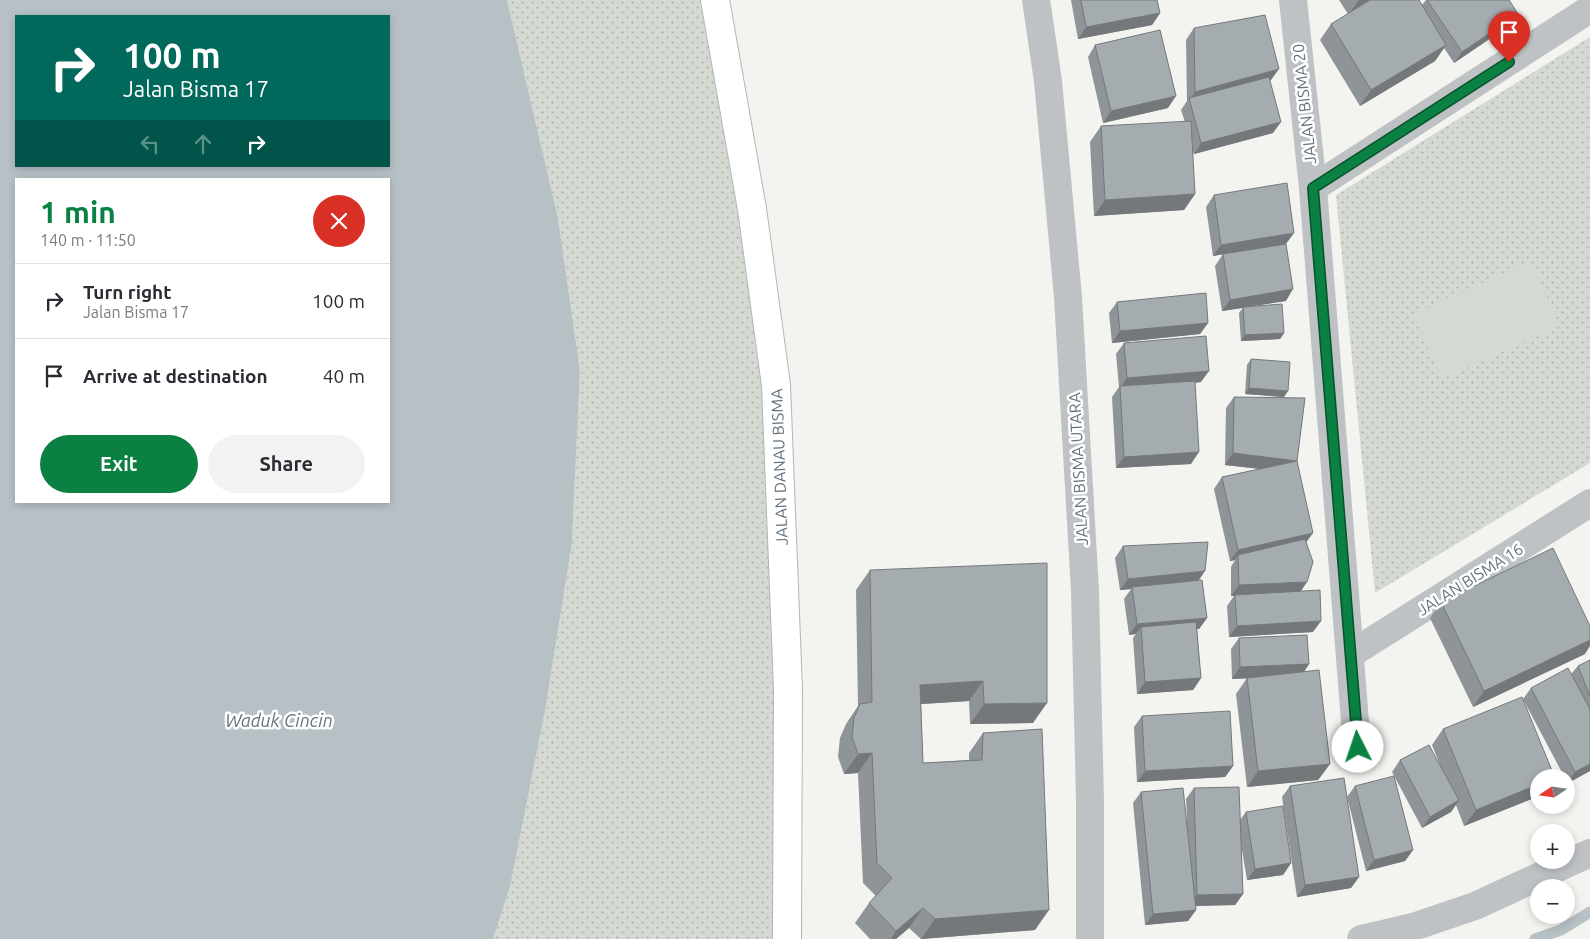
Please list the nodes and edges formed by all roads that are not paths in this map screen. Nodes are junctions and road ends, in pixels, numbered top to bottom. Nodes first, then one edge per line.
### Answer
1 (714, 0) edge
2 (1036, 0) edge
3 (1293, 0) edge
4 (1590, 9) edge
5 (1313, 188) junction
6 (1590, 503) edge
7 (1351, 654) junction
8 (1358, 747) dead end
9 (1590, 853) edge
10 (787, 939) edge
11 (1090, 939) edge
12 (1360, 939) edge

1 - 10 street, JALAN DANAU BISMA
2 - 11 street, JALAN BISMA UTARA
3 - 5 street, JALAN BISMA 20
4 - 5 street
5 - 7 street, JALAN BISMA 20
6 - 7 street, JALAN BISMA 16
7 - 8 street, JALAN BISMA 20
9 - 12 street

